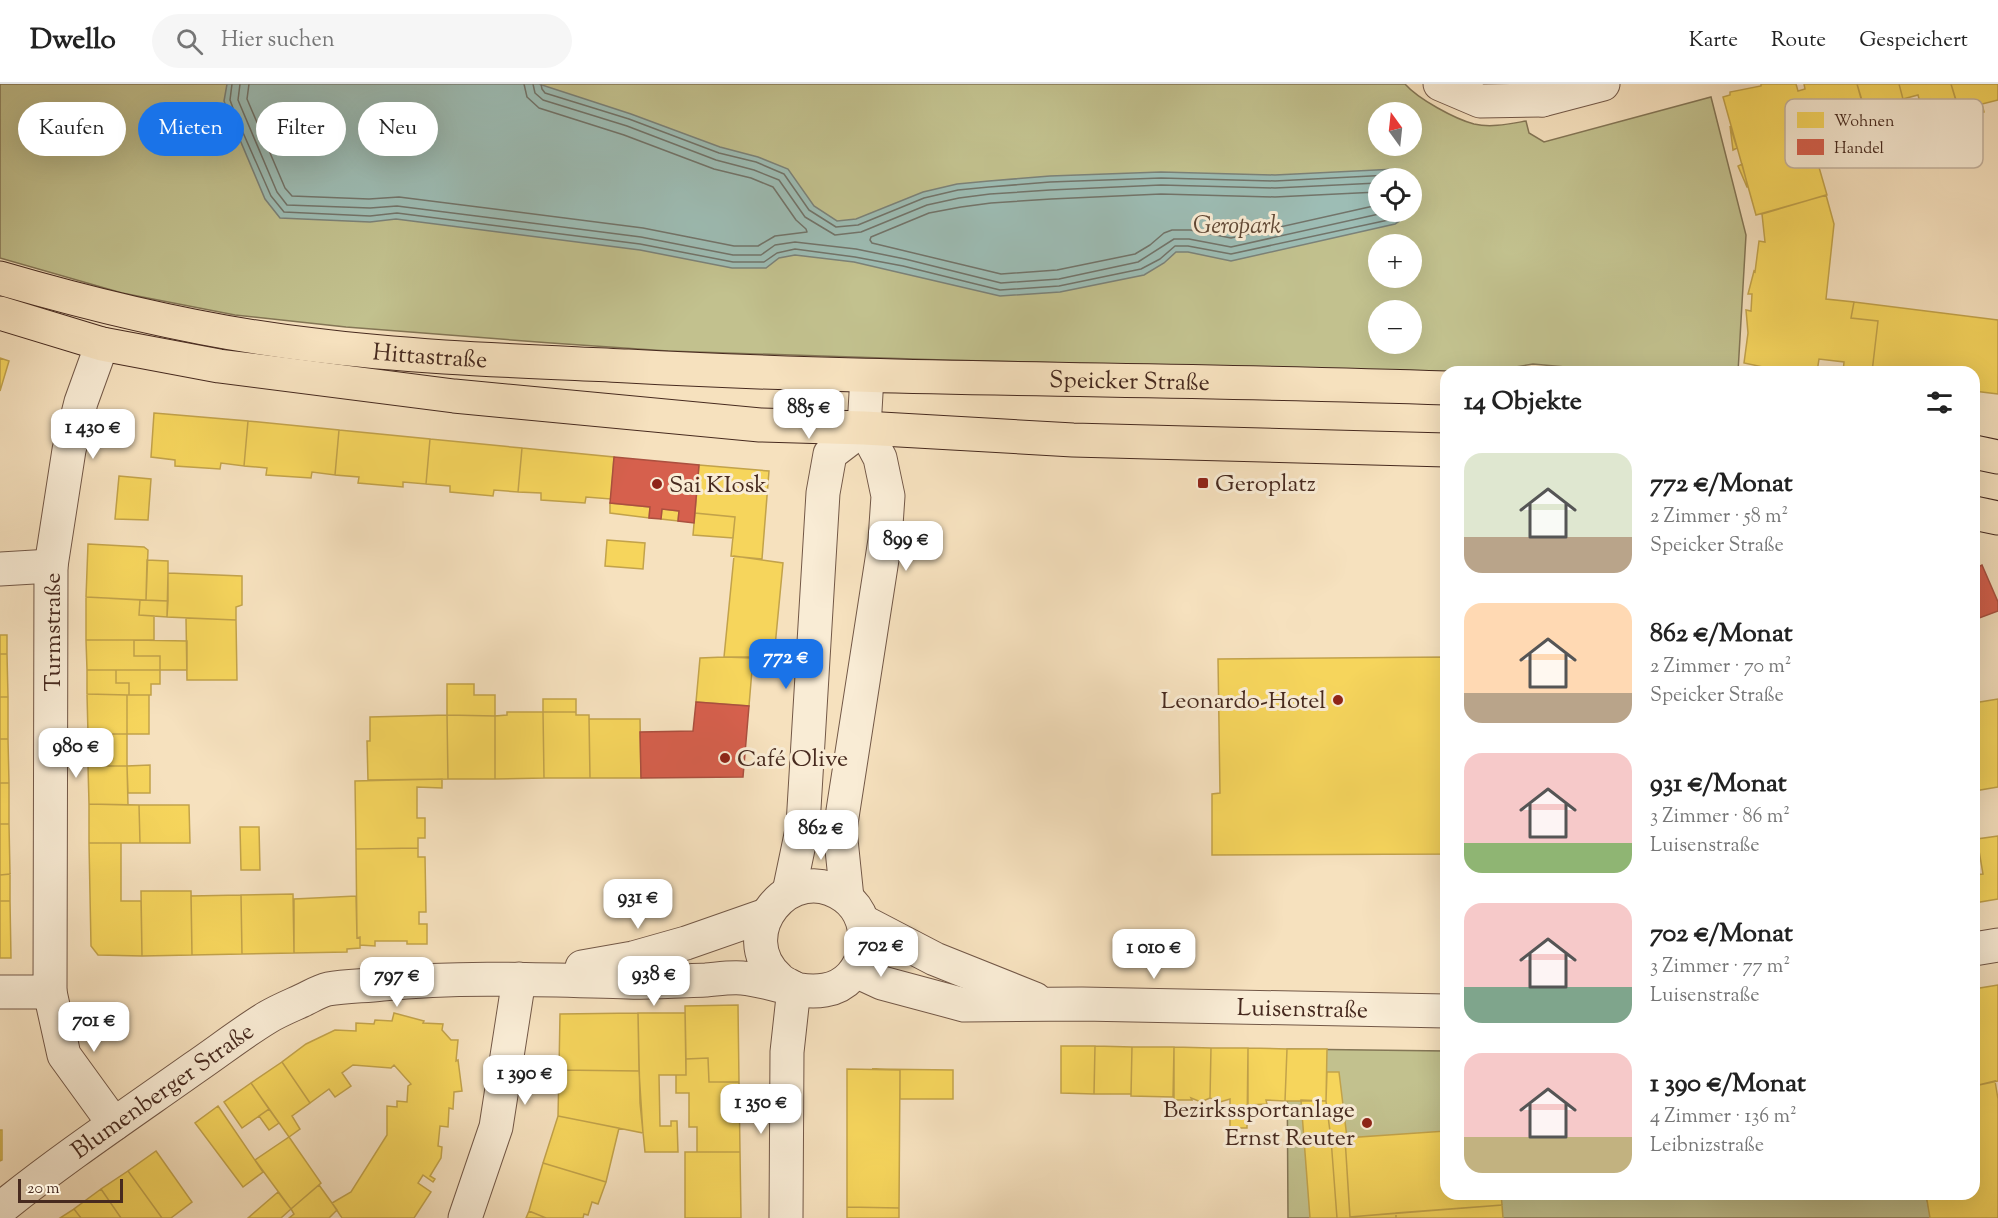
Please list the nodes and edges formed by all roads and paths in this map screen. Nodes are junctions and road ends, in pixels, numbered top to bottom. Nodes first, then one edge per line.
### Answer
1 (1440, 84) edge
2 (1603, 84) edge
3 (0, 278) edge
4 (0, 313) edge
5 (102, 344) junction
6 (867, 376) junction
7 (1440, 388) edge
8 (864, 428) junction
9 (1440, 450) edge
10 (1980, 453) edge
11 (1998, 457) edge
12 (1980, 514) edge
13 (1998, 518) edge
14 (51, 566) junction
15 (0, 568) edge
16 (789, 892) junction
17 (855, 910) junction
18 (766, 915) junction
19 (1998, 945) edge
20 (1980, 948) edge
21 (856, 971) junction
22 (519, 979) junction
23 (794, 988) junction
24 (0, 992) edge
25 (50, 992) junction
26 (1051, 1005) junction
27 (1440, 1011) edge
28 (114, 1124) junction
29 (0, 1209) edge
30 (465, 1218) edge
31 (786, 1218) edge

1 - 2 street
3 - 6 main road, Hittastraße
4 - 5 main road, Hittastraße
5 - 8 main road, Hittastraße
5 - 14 street, Turmstraße
6 - 7 main road, Speicker Straße
6 - 8 street
8 - 9 main road
8 - 16 street
8 - 17 street
10 - 11 main road
12 - 13 main road
14 - 15 street
14 - 25 street, Turmstraße
16 - 17 street
16 - 18 street
17 - 21 street
17 - 26 street, Luisenstraße
18 - 22 street
18 - 23 street
19 - 20 street
21 - 23 street
21 - 26 street, Luisenstraße
22 - 23 street
22 - 28 street, Blumenberger Straße
22 - 30 street
23 - 31 street
24 - 25 street
25 - 28 street, Turmstraße
26 - 27 street, Luisenstraße
28 - 29 street, Blumenberger Straße

